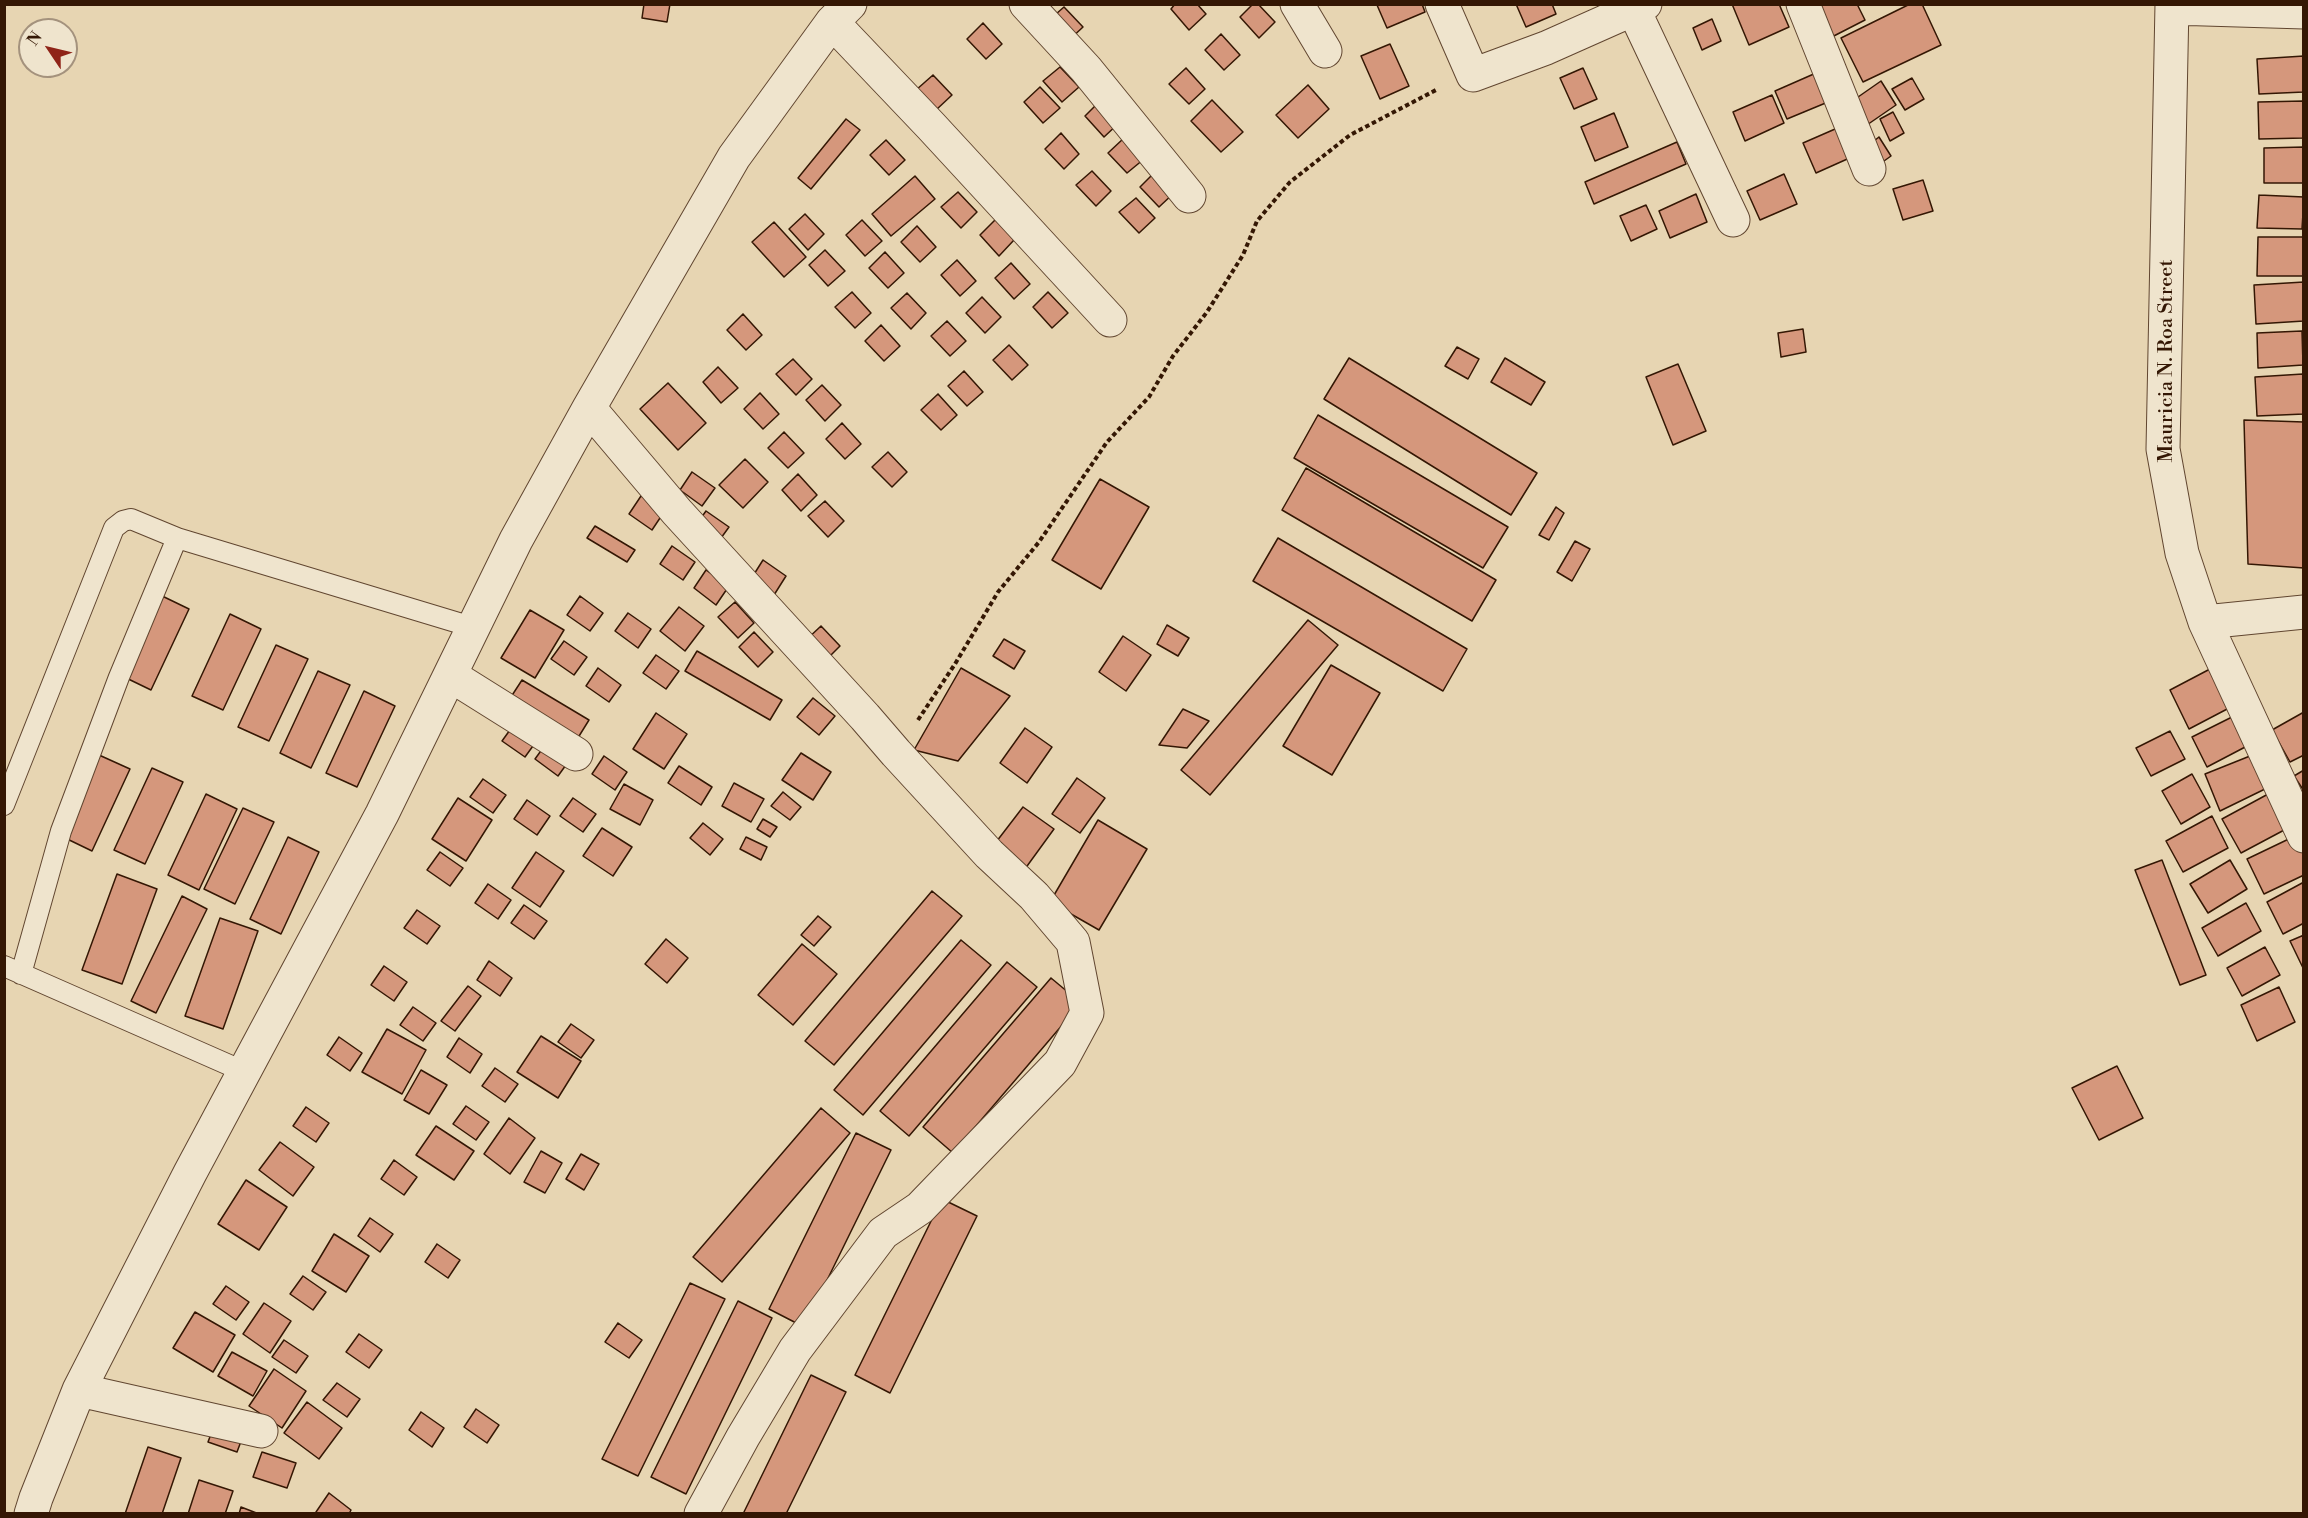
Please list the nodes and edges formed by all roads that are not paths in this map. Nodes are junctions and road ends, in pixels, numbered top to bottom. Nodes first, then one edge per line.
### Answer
1 (1026, 4) edge
2 (1297, 4) edge
3 (1442, 4) edge
4 (1803, 4) edge
5 (1636, 6) edge
6 (2172, 6) edge
7 (2304, 12) edge
8 (841, 13) edge
9 (1325, 51) dead end
10 (1869, 169) dead end
11 (1189, 196) dead end
12 (1733, 220) dead end
13 (1110, 320) dead end
14 (589, 408) junction
15 (177, 538) junction
16 (2304, 612) edge
17 (2205, 622) junction
18 (472, 627) junction
19 (450, 675) junction
20 (576, 754) dead end
21 (4, 805) edge
22 (2304, 836) edge
23 (13, 970) edge
24 (245, 1072) junction
25 (79, 1390) junction
26 (261, 1431) dead end
27 (32, 1514) edge
28 (701, 1514) edge

1 - 11 street
2 - 9 street
3 - 5 street
4 - 10 street
5 - 12 street
6 - 7 street
6 - 17 street, Mauricia N. Roa Street
8 - 13 street
8 - 14 street
14 - 18 street
14 - 28 street
15 - 18 lane
15 - 21 lane
15 - 23 lane
16 - 17 street
17 - 22 street, Mauricia N. Roa Street
18 - 19 street
19 - 20 street
19 - 24 street
23 - 24 lane
24 - 25 street
25 - 26 street
25 - 27 street

